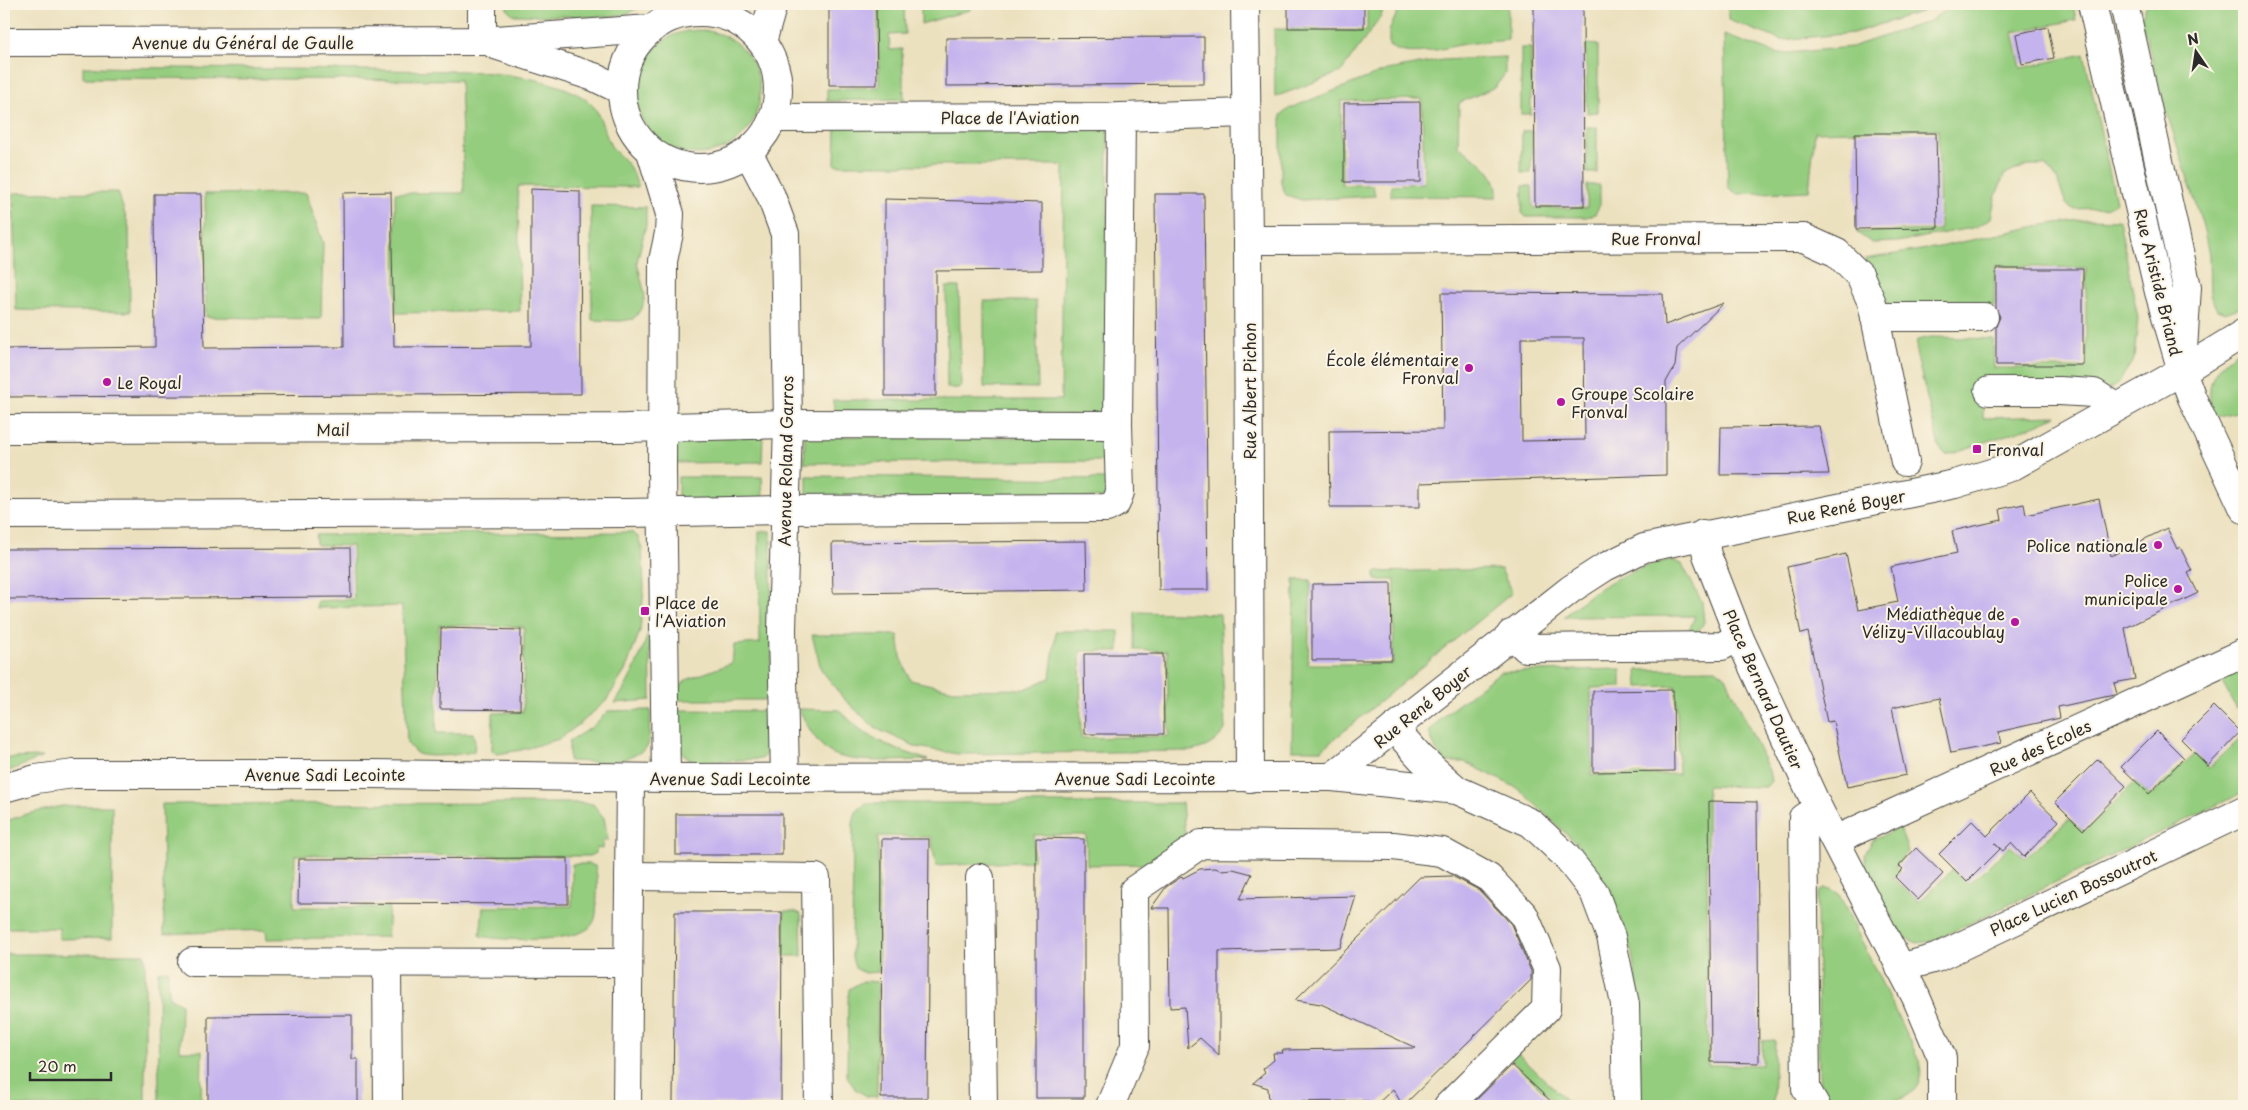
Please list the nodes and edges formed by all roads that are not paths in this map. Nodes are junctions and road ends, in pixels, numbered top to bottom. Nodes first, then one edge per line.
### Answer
1 (482, 4) edge
2 (773, 4) edge
3 (1245, 4) edge
4 (2092, 4) edge
5 (2124, 4) edge
6 (736, 11) edge
7 (650, 29) junction
8 (482, 41) junction
9 (4, 42) edge
10 (762, 42) junction
11 (621, 90) junction
12 (1246, 113) junction
13 (1121, 117) junction
14 (774, 118) junction
15 (650, 152) junction
16 (748, 152) junction
17 (1248, 240) junction
18 (1875, 317) junction
19 (1984, 317) dead end
20 (2244, 333) edge
21 (2182, 370) junction
22 (1989, 391) dead end
23 (2115, 407) junction
24 (788, 424) junction
25 (1118, 425) junction
26 (663, 427) junction
27 (4, 430) edge
28 (1905, 462) dead end
29 (2244, 509) edge
30 (784, 510) junction
31 (662, 512) junction
32 (4, 515) edge
33 (1703, 534) junction
34 (1511, 634) junction
35 (1739, 637) junction
36 (2244, 653) edge
37 (1394, 728) junction
38 (1332, 777) junction
39 (630, 778) junction
40 (666, 778) junction
41 (784, 778) junction
42 (1250, 778) junction
43 (4, 788) edge
44 (1457, 790) junction
45 (1818, 808) junction
46 (2244, 811) edge
47 (1835, 840) junction
48 (629, 876) junction
49 (980, 878) dead end
50 (192, 962) dead end
51 (387, 962) junction
52 (628, 963) junction
53 (1900, 968) junction
54 (388, 1106) edge
55 (627, 1106) edge
56 (819, 1106) edge
57 (983, 1106) edge
58 (1110, 1106) edge
59 (1448, 1106) edge
60 (1627, 1106) edge
61 (1816, 1106) edge
62 (1942, 1106) edge

1 - 8 street
2 - 10 street
3 - 12 street, Rue Albert Pichon
4 - 21 street, Rue Aristide Briand
5 - 21 street, Rue Aristide Briand
6 - 7 street
6 - 10 street
7 - 8 street, Avenue du Général de Gaulle
7 - 11 street
8 - 9 street, Avenue du Général de Gaulle
8 - 11 street, Avenue du Général de Gaulle
10 - 14 street
11 - 15 street
12 - 13 street, Place de l'Aviation
12 - 17 street, Rue Albert Pichon
13 - 14 street, Place de l'Aviation
13 - 25 street
14 - 16 street
15 - 16 street
15 - 26 street
16 - 24 street, Avenue Roland Garros
17 - 18 street, Rue Fronval
17 - 42 street, Rue Albert Pichon
18 - 19 street
18 - 28 street, Rue Fronval
20 - 21 street, Rue René Boyer
21 - 23 street, Rue René Boyer
21 - 29 street
22 - 23 street
23 - 33 street, Rue René Boyer
24 - 25 street, Mail
24 - 26 street, Mail
24 - 30 street, Avenue Roland Garros
25 - 30 street
26 - 27 street, Mail
26 - 31 street
30 - 31 street
30 - 41 street, Avenue Roland Garros
31 - 32 street
31 - 40 street
33 - 34 street, Rue René Boyer
33 - 35 street, Place Bernard Dautier
34 - 35 street
34 - 37 street, Rue René Boyer
35 - 45 street, Place Bernard Dautier
36 - 47 street, Rue des Écoles
37 - 38 street, Rue René Boyer
37 - 44 street, Avenue Sadi Lecointe
38 - 42 street, Avenue Sadi Lecointe
38 - 44 street, Avenue Sadi Lecointe
39 - 40 street, Avenue Sadi Lecointe
39 - 43 street, Avenue Sadi Lecointe
39 - 48 street
40 - 41 street, Avenue Sadi Lecointe
41 - 42 street, Avenue Sadi Lecointe
44 - 60 street, Avenue Sadi Lecointe
45 - 47 street, Place Bernard Dautier
45 - 61 street
46 - 53 street, Place Lucien Bossoutrot
47 - 53 street
48 - 52 street
48 - 56 street
49 - 57 street
50 - 51 street
51 - 52 street
51 - 54 street
52 - 55 street
53 - 62 street
58 - 59 street

